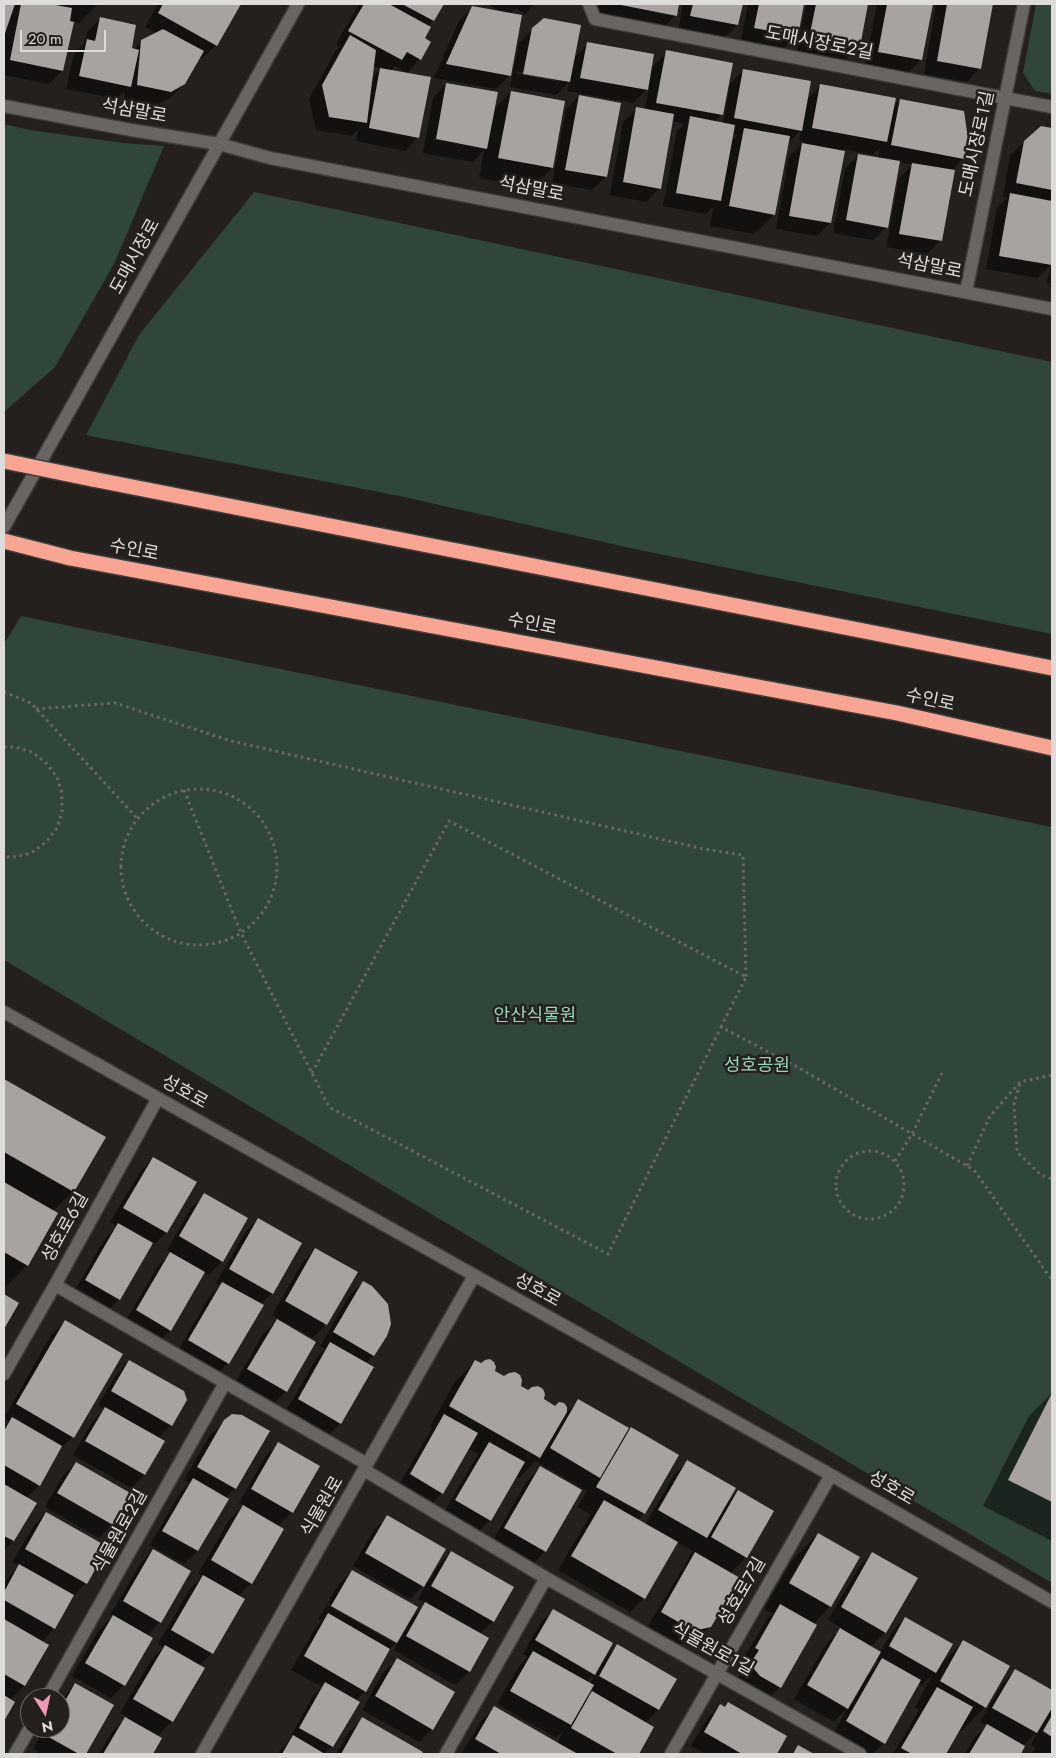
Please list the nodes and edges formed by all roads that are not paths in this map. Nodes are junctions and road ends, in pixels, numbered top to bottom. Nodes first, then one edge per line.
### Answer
1 (298, 4) edge
2 (589, 4) edge
3 (1024, 4) edge
4 (1005, 98) junction
5 (4, 106) edge
6 (1052, 108) edge
7 (219, 144) junction
8 (966, 292) junction
9 (1052, 309) edge
10 (4, 461) edge
11 (4, 527) edge
12 (4, 541) edge
13 (1052, 668) edge
14 (1052, 748) edge
15 (4, 1012) edge
16 (158, 1098) junction
17 (474, 1276) junction
18 (54, 1285) junction
19 (4, 1374) edge
20 (225, 1383) junction
21 (366, 1467) junction
22 (831, 1474) junction
23 (546, 1578) junction
24 (1052, 1602) edge
25 (717, 1673) junction
26 (53, 1688) edge
27 (24, 1738) edge
28 (15, 1754) edge
29 (202, 1754) edge
30 (446, 1754) edge
31 (671, 1754) edge
32 (860, 1754) edge

1 - 7 street, 도매시장로
2 - 4 street, 도매시장로2길
3 - 4 street, 도매시장로1길
4 - 6 street, 도매시장로2길
4 - 8 street, 도매시장로1길
5 - 7 street, 석삼말로
7 - 8 street, 석삼말로
7 - 11 street, 도매시장로
8 - 9 street, 석삼말로
10 - 13 highway, bridge
12 - 14 highway, 수인로
15 - 16 street, 성호로
16 - 17 street, 성호로
16 - 18 street, 성호로6길
17 - 21 street, 식물원로
17 - 22 street, 성호로
18 - 19 street, 성호로6길
18 - 20 street
20 - 21 street
20 - 26 street, 식물원로2길
21 - 23 street, 식물원로1길
21 - 29 street, 식물원로
22 - 24 street, 성호로
22 - 25 street, 성호로7길
23 - 25 street, 식물원로1길
23 - 30 street
25 - 31 street, 성호로7길
25 - 32 street, 식물원로1길
27 - 28 street

